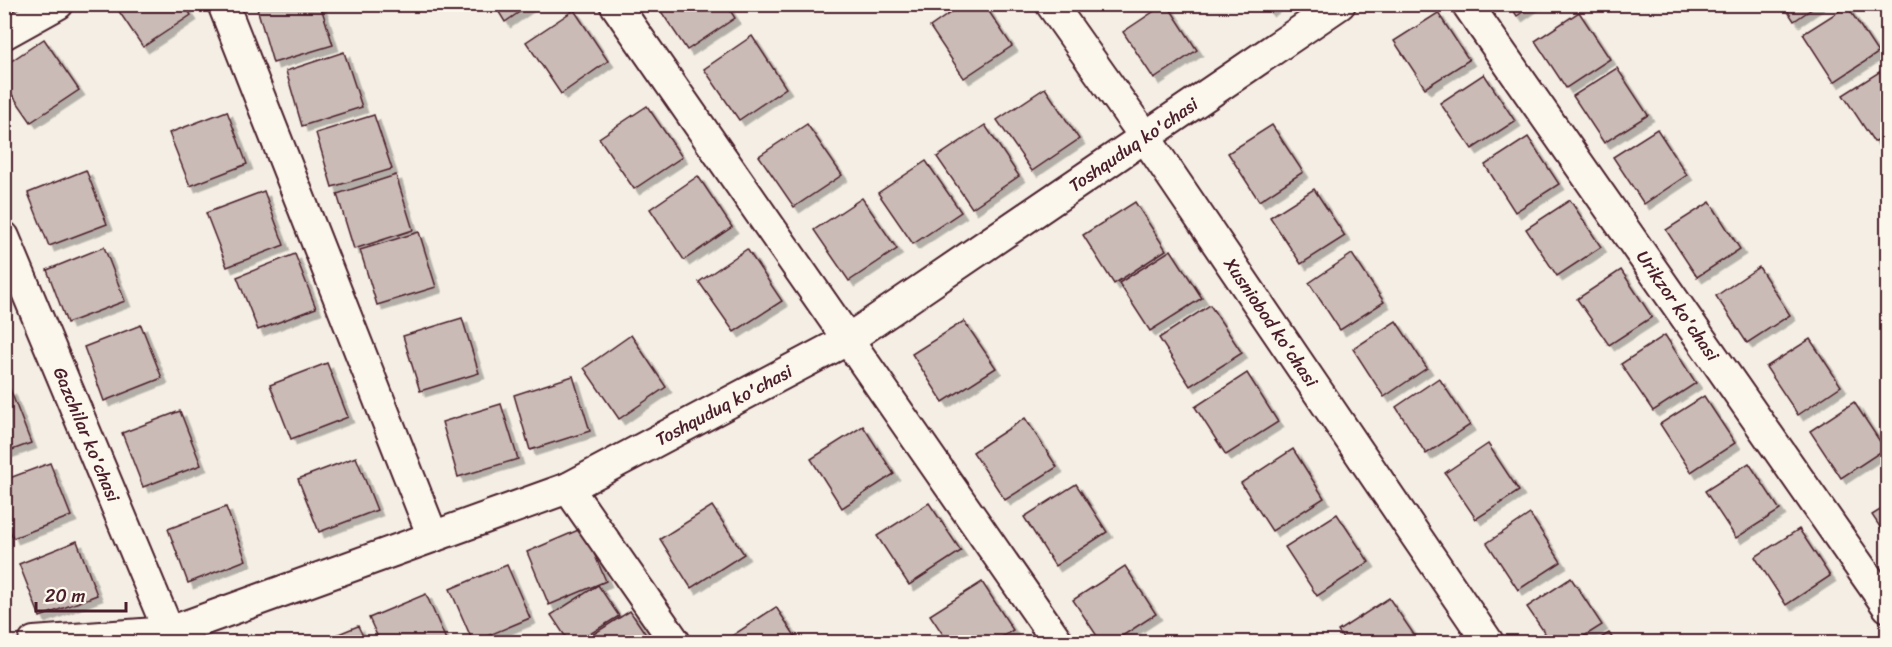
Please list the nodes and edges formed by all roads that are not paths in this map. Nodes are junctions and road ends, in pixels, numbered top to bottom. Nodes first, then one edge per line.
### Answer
1 (58, 4) edge
2 (223, 4) edge
3 (615, 4) edge
4 (1051, 4) edge
5 (1340, 4) edge
6 (1467, 4) edge
7 (4, 34) edge
8 (1145, 137) junction
9 (4, 237) edge
10 (848, 340) junction
11 (568, 488) junction
12 (433, 537) junction
13 (1887, 607) edge
14 (169, 632) junction
15 (34, 642) edge
16 (675, 642) edge
17 (1058, 642) edge
18 (1488, 642) edge

1 - 7 street
2 - 12 street
3 - 10 street
4 - 8 street, Xusniobod ko'chasi
5 - 8 street, Toshquduq ko'chasi
6 - 13 street, Urikzor ko'chasi
8 - 10 street, Toshquduq ko'chasi
8 - 18 street, Xusniobod ko'chasi
9 - 14 street, Gazchilar ko'chasi
10 - 11 street, Toshquduq ko'chasi
10 - 17 street
11 - 12 street, Toshquduq ko'chasi
11 - 16 street
12 - 14 street, Toshquduq ko'chasi
14 - 15 street, Toshquduq ko'chasi

